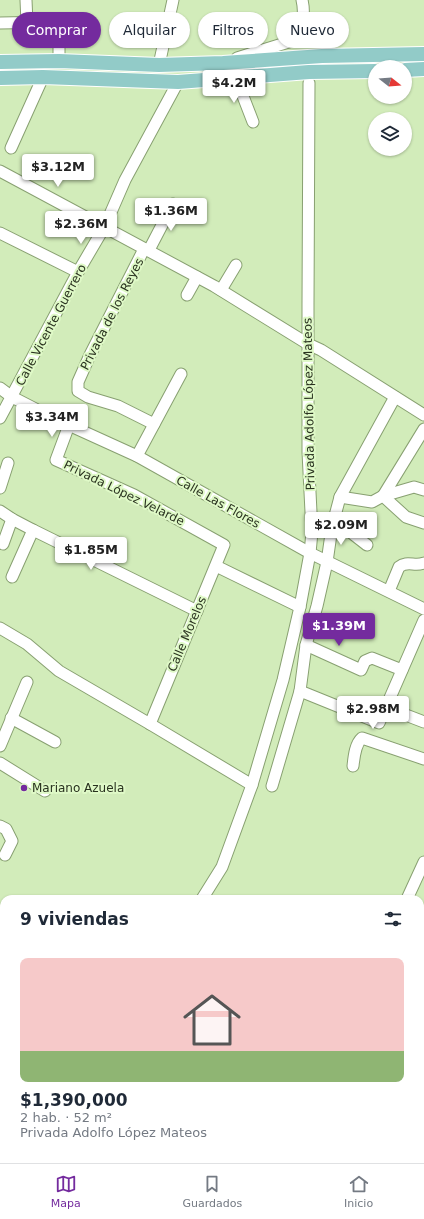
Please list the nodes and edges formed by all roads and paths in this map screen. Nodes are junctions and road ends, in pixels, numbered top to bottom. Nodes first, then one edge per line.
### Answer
1 (26, 0) edge
2 (173, 0) edge
3 (306, 2) edge
4 (27, 12) edge
5 (0, 23) edge
6 (12, 23) edge
7 (59, 48) edge
8 (424, 54) edge
9 (59, 61) junction
10 (0, 62) edge
11 (223, 63) junction
12 (159, 65) junction
13 (424, 69) edge
14 (412, 70) edge
15 (368, 71) edge
16 (43, 77) junction
17 (0, 78) edge
18 (239, 78) junction
19 (178, 82) junction
20 (309, 84) dead end
21 (253, 122) dead end
22 (11, 148) dead end
23 (0, 171) edge
24 (173, 204) dead end
25 (105, 226) junction
26 (0, 233) edge
27 (146, 250) junction
28 (236, 265) dead end
29 (78, 272) junction
30 (197, 277) junction
31 (221, 290) junction
32 (187, 295) dead end
33 (308, 344) junction
34 (181, 374) dead end
35 (0, 388) edge
36 (12, 397) junction
37 (395, 397) junction
38 (424, 415) edge
39 (0, 418) edge
40 (154, 424) junction
41 (69, 425) junction
42 (424, 429) edge
43 (137, 456) junction
44 (8, 462) dead end
45 (0, 488) edge
46 (424, 490) edge
47 (383, 496) junction
48 (340, 497) junction
49 (0, 511) edge
50 (12, 519) junction
51 (424, 523) edge
52 (332, 527) junction
53 (32, 530) junction
54 (3, 544) dead end
55 (224, 545) joint
56 (367, 545) dead end
57 (312, 554) junction
58 (326, 561) junction
59 (424, 563) edge
60 (216, 566) junction
61 (12, 577) dead end
62 (388, 591) junction
63 (300, 607) junction
64 (424, 609) edge
65 (197, 610) junction
66 (424, 620) edge
67 (0, 628) edge
68 (306, 645) junction
69 (402, 670) junction
70 (26, 682) dead end
71 (300, 691) junction
72 (385, 707) junction
73 (11, 718) junction
74 (424, 722) edge
75 (150, 724) junction
76 (55, 742) dead end
77 (0, 746) edge
78 (424, 759) edge
79 (0, 762) edge
80 (353, 766) dead end
81 (252, 785) junction
82 (272, 786) dead end
83 (45, 791) dead end
84 (0, 826) edge
85 (5, 855) dead end
86 (424, 862) edge
87 (204, 895) edge
88 (409, 895) edge

1 - 4 street
2 - 12 street
3 - 11 street
5 - 6 street
7 - 9 street
8 - 11 main road
9 - 10 main road
9 - 12 main road
11 - 12 main road
13 - 14 main road
15 - 18 main road
16 - 17 main road
16 - 19 main road
16 - 22 street
18 - 19 main road
18 - 21 street
19 - 25 street, Calle Vicente Guerrero
20 - 33 street, Privada Adolfo López Mateos
23 - 25 street
24 - 27 street
25 - 27 street
25 - 29 street, Calle Vicente Guerrero
26 - 29 street
27 - 30 street
27 - 40 street, Privada de los Reyes
28 - 31 street
29 - 36 street, Calle Vicente Guerrero
30 - 31 street
30 - 32 street
31 - 33 street
33 - 37 street
33 - 57 street, Privada Adolfo López Mateos
34 - 40 street
35 - 36 street, Calle Las Flores
36 - 39 street, Calle Vicente Guerrero
36 - 41 street, Calle Las Flores
37 - 38 street
37 - 48 street
40 - 43 street
41 - 43 street, Calle Las Flores
41 - 55 street, Privada López Velarde
42 - 47 street
43 - 57 street, Calle Las Flores
44 - 45 street
46 - 47 street
47 - 48 street
47 - 51 street
48 - 52 street
49 - 50 street
50 - 53 street
50 - 54 street
52 - 56 street
52 - 58 street
53 - 61 street
53 - 65 street
55 - 60 street, Calle Morelos
57 - 58 street, Calle Las Flores
57 - 63 street, Privada Adolfo López Mateos
58 - 62 street, Calle Las Flores
58 - 68 street
59 - 62 street
60 - 63 street
60 - 65 street, Calle Morelos
62 - 64 street, Calle Las Flores
63 - 81 street, Privada Adolfo López Mateos
65 - 75 street, Calle Morelos
66 - 69 street
67 - 75 street
68 - 69 street
68 - 71 street
69 - 72 street
70 - 73 street
71 - 72 street
71 - 82 street
72 - 74 street
73 - 76 street
73 - 77 street
75 - 81 street
78 - 80 street
79 - 83 street
81 - 87 street, Privada Adolfo López Mateos
84 - 85 street
86 - 88 street

